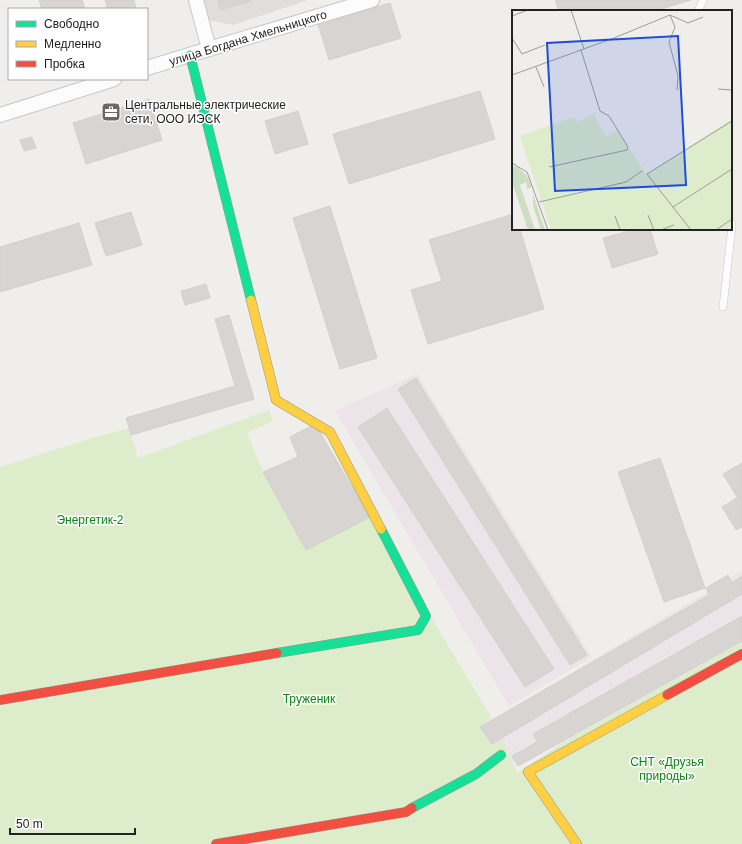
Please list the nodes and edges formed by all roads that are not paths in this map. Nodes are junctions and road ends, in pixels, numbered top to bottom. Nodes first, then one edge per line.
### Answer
1 (196, 0) edge
2 (372, 0) edge
3 (704, 0) edge
4 (699, 10) edge
5 (209, 48) junction
6 (190, 55) junction
7 (148, 68) edge
8 (111, 80) edge
9 (0, 115) edge
10 (732, 230) edge
11 (723, 307) dead end
12 (742, 654) edge
13 (0, 700) edge
14 (500, 755) dead end
15 (216, 844) edge
16 (577, 844) edge

1 - 5 street
2 - 5 street, улица Богдана Хмельницкого
3 - 4 lane
5 - 6 street, улица Богдана Хмельницкого
6 - 7 street, улица Богдана Хмельницкого
6 - 13 street
8 - 9 street
10 - 11 lane
12 - 16 street
14 - 15 street

